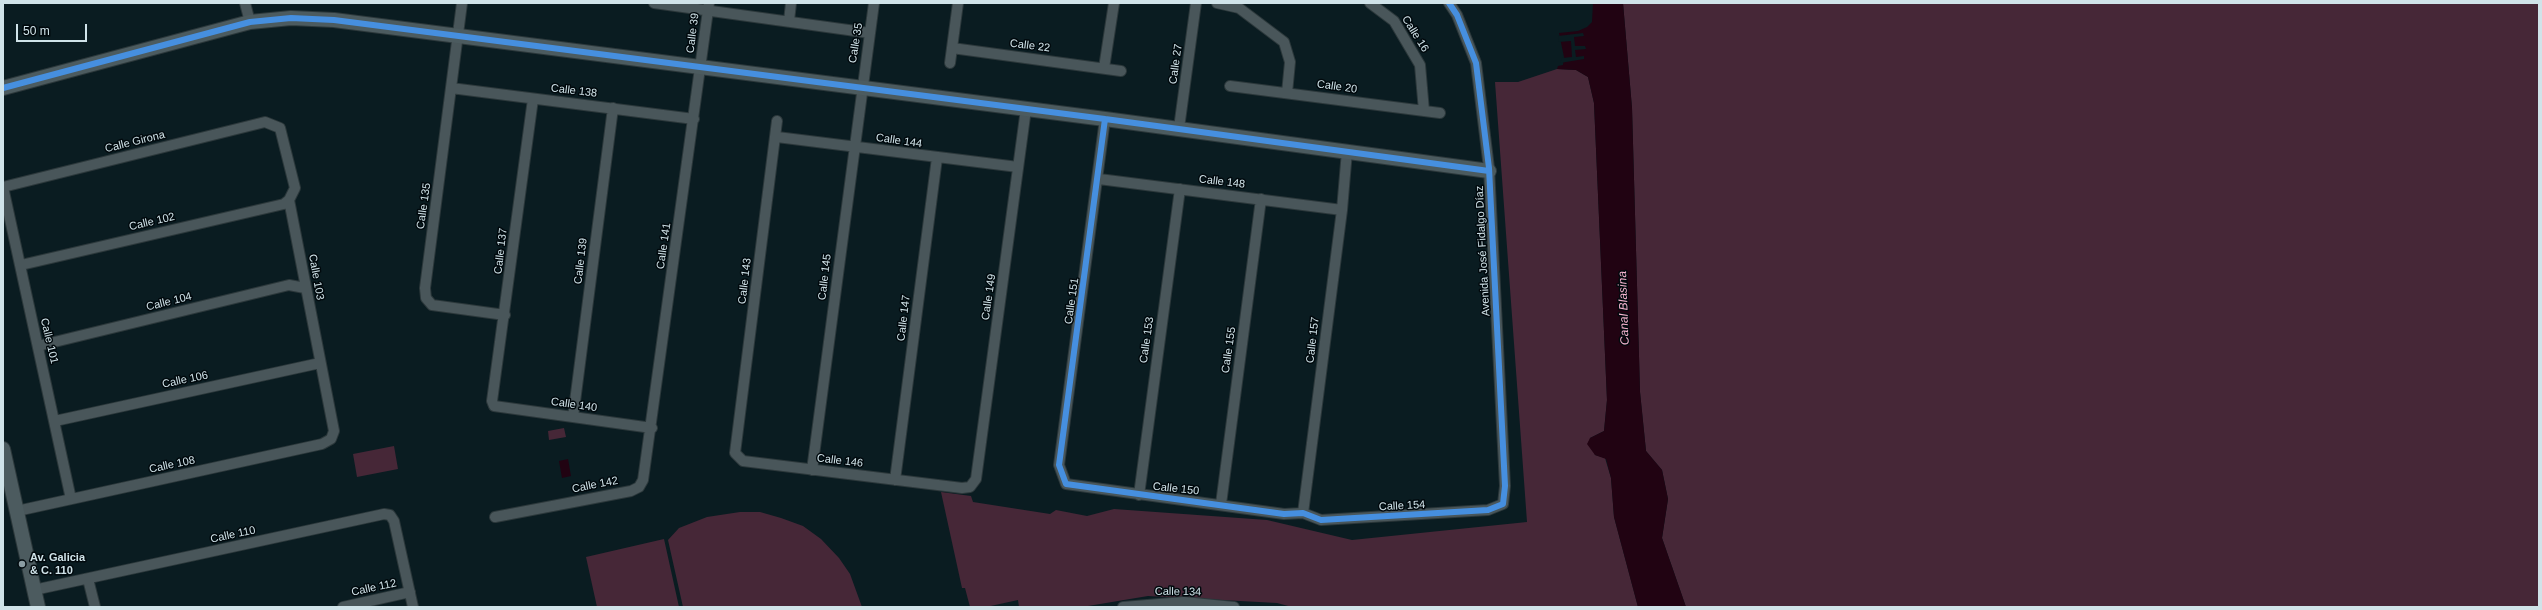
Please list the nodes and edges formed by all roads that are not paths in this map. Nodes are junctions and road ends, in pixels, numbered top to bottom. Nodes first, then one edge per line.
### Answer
1 (245, 3) edge
2 (462, 3) edge
3 (654, 3) edge
4 (791, 3) edge
5 (874, 3) edge
6 (958, 3) edge
7 (1114, 3) edge
8 (1196, 3) edge
9 (1217, 3) edge
10 (1370, 3) edge
11 (1449, 3) edge
12 (709, 7) edge
13 (789, 20) junction
14 (250, 22) junction
15 (870, 32) junction
16 (458, 35) junction
17 (952, 48) junction
18 (950, 63) dead end
19 (701, 67) junction
20 (1104, 68) junction
21 (1121, 71) dead end
22 (1230, 86) dead end
23 (861, 87) junction
24 (3, 88) edge
25 (452, 88) junction
26 (1287, 92) junction
27 (533, 99) junction
28 (613, 108) junction
29 (1026, 108) junction
30 (1424, 111) junction
31 (1440, 113) dead end
32 (1106, 118) junction
33 (694, 119) junction
34 (777, 121) dead end
35 (273, 125) joint
36 (1179, 128) junction
37 (777, 137) junction
38 (854, 147) junction
39 (1347, 151) junction
40 (937, 158) junction
41 (1018, 167) junction
42 (1489, 171) junction
43 (1099, 179) junction
44 (3, 188) edge
45 (1180, 189) junction
46 (1261, 199) junction
47 (289, 200) junction
48 (1342, 210) junction
49 (20, 265) junction
50 (305, 288) junction
51 (505, 315) junction
52 (38, 346) junction
53 (320, 363) junction
54 (494, 406) joint
55 (573, 417) junction
56 (55, 421) junction
57 (652, 428) junction
58 (738, 428) joint
59 (331, 439) joint
60 (3, 449) edge
61 (812, 470) junction
62 (895, 480) junction
63 (1066, 484) joint
64 (970, 487) joint
65 (1139, 495) junction
66 (71, 499) junction
67 (1221, 504) junction
68 (1503, 504) joint
69 (16, 511) junction
70 (1303, 513) junction
71 (495, 517) dead end
72 (88, 579) junction
73 (34, 590) junction
74 (410, 592) junction
75 (1184, 605) edge
76 (38, 607) edge
77 (95, 607) edge
78 (343, 607) edge
79 (413, 607) edge
80 (1122, 607) edge
81 (1234, 607) edge

1 - 14 street
2 - 16 street, Calle 135
3 - 12 street
4 - 13 street
5 - 15 street, Calle 35
6 - 17 street
7 - 20 street
8 - 36 street, Calle 27
9 - 26 street
10 - 30 street, Calle 16
11 - 42 street, Avenida José Fidalgo Díaz
12 - 13 street
12 - 19 street, Calle 39
13 - 15 street
14 - 16 street
14 - 24 street
15 - 23 street, Calle 35
16 - 19 street
16 - 25 street, Calle 135
17 - 18 street
17 - 20 street, Calle 22
19 - 23 street
19 - 33 street, Calle 141
20 - 21 street, Calle 22
22 - 26 street, Calle 20
23 - 29 street
23 - 38 street, Calle 145
25 - 27 street, Calle 138
25 - 51 street, Calle 135
26 - 30 street, Calle 20
27 - 28 street, Calle 138
27 - 51 street, Calle 137
28 - 33 street, Calle 138
28 - 55 street, Calle 139
29 - 32 street
29 - 41 street, Calle 149
30 - 31 street, Calle 20
32 - 36 street
32 - 43 street, Calle 151
33 - 57 street, Calle 141
34 - 37 street, Calle 143
35 - 44 street, Calle Girona
35 - 47 street, Calle 103
36 - 39 street
37 - 38 street, Calle 144
37 - 58 street, Calle 143
38 - 40 street, Calle 144
38 - 61 street, Calle 145
39 - 42 street
39 - 48 street, Calle 157
40 - 41 street, Calle 144
40 - 62 street, Calle 147
41 - 64 street, Calle 149
42 - 68 street, Avenida José Fidalgo Díaz
43 - 45 street, Calle 148
43 - 63 street, Calle 151
44 - 49 street, Calle 101
45 - 46 street, Calle 148
45 - 65 street, Calle 153
46 - 48 street, Calle 148
46 - 67 street, Calle 155
47 - 49 street, Calle 102
47 - 50 street, Calle 103
48 - 70 street, Calle 157
49 - 52 street, Calle 101
50 - 52 street, Calle 104
50 - 53 street, Calle 103
51 - 54 street, Calle 137
52 - 56 street, Calle 101
53 - 56 street, Calle 106
53 - 59 street, Calle 103
54 - 55 street, Calle 140
55 - 57 street, Calle 140
56 - 66 street, Calle 101
57 - 71 street, Calle 142
58 - 61 street, Calle 146
59 - 66 street, Calle 108
60 - 69 street
61 - 62 street, Calle 146
62 - 64 street, Calle 146
63 - 65 street, Calle 150
65 - 67 street, Calle 150
66 - 69 street, Calle 108
67 - 70 street, Calle 150
68 - 70 street, Calle 154
69 - 73 street
72 - 73 street, Calle 110
72 - 74 street, Calle 110
72 - 77 street
73 - 76 street
74 - 78 street, Calle 112
74 - 79 street, Calle 110
75 - 80 street, Calle 134
75 - 81 street, Calle 134

